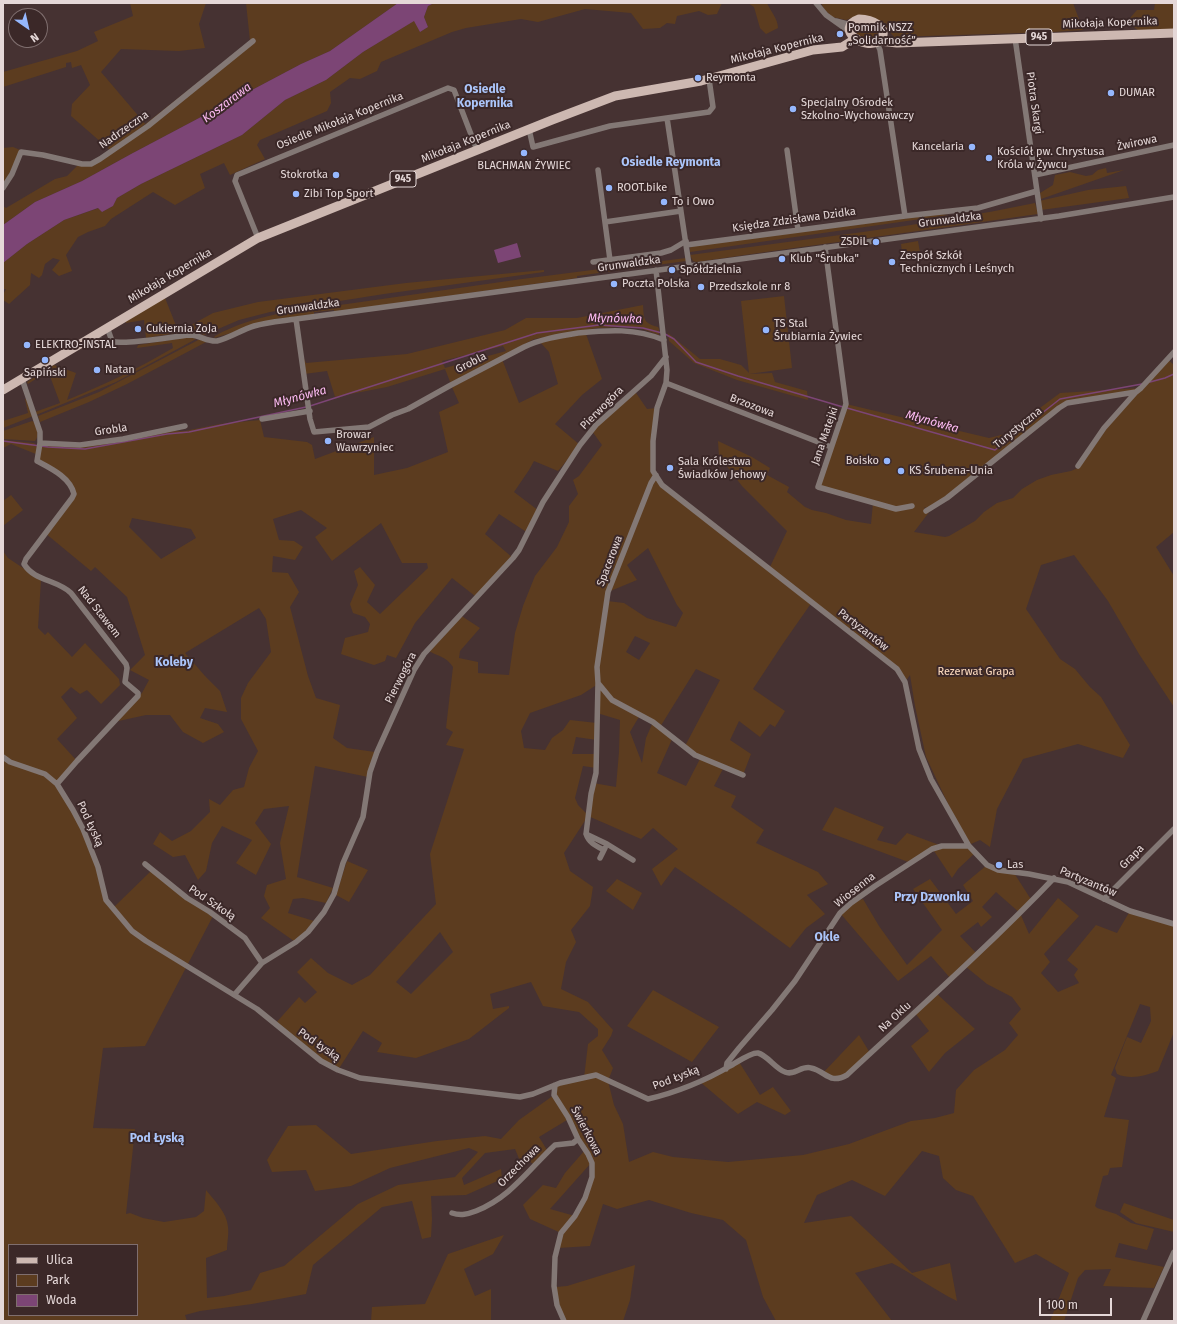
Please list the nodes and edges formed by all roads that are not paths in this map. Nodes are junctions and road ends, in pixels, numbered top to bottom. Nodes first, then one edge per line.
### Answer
1 (816, 3) edge
2 (851, 33) junction
3 (1174, 33) edge
4 (1015, 38) junction
5 (880, 40) junction
6 (253, 41) dead end
7 (709, 79) junction
8 (667, 118) junction
9 (530, 129) junction
10 (1174, 145) edge
11 (477, 150) junction
12 (787, 150) dead end
13 (598, 170) dead end
14 (1035, 175) junction
15 (3, 188) edge
16 (1037, 191) junction
17 (1174, 197) edge
18 (681, 211) junction
19 (905, 216) junction
20 (1041, 219) junction
21 (605, 222) junction
22 (798, 230) junction
23 (258, 238) junction
24 (686, 243) junction
25 (825, 247) junction
26 (610, 260) junction
27 (593, 262) dead end
28 (689, 265) junction
29 (656, 270) junction
30 (296, 319) junction
31 (107, 327) junction
32 (90, 337) junction
33 (664, 340) junction
34 (112, 342) junction
35 (1174, 352) edge
36 (666, 357) junction
37 (22, 378) junction
38 (666, 383) junction
39 (3, 390) edge
40 (1136, 392) junction
41 (310, 411) junction
42 (262, 419) dead end
43 (185, 426) dead end
44 (40, 442) junction
45 (831, 447) junction
46 (1078, 466) dead end
47 (656, 475) junction
48 (912, 506) dead end
49 (926, 511) dead end
50 (598, 683) junction
51 (3, 757) edge
52 (743, 775) dead end
53 (57, 784) junction
54 (1174, 829) edge
55 (586, 834) junction
56 (607, 844) junction
57 (969, 846) junction
58 (604, 850) junction
59 (600, 858) dead end
60 (633, 860) dead end
61 (145, 864) dead end
62 (1054, 878) junction
63 (1104, 899) junction
64 (1174, 924) edge
65 (262, 963) junction
66 (235, 994) junction
67 (726, 1069) junction
68 (555, 1085) junction
69 (578, 1138) junction
70 (452, 1213) dead end
71 (1174, 1252) edge
72 (564, 1321) edge
73 (1143, 1321) edge

1 - 2 street
2 - 5 main road, 945
2 - 5 main road, 945
2 - 7 main road, Mikołaja Kopernika / 945
3 - 4 main road, Mikołaja Kopernika / 945
4 - 5 main road, Mikołaja Kopernika / 945
4 - 14 street, Piotra Skargi
5 - 19 street
6 - 15 street, Nadrzeczna
7 - 8 street
7 - 9 main road, Mikołaja Kopernika / 945
8 - 9 street
8 - 18 street
9 - 11 main road, Mikołaja Kopernika / 945
10 - 14 street, Żwirowa
11 - 23 main road, Mikołaja Kopernika / 945
11 - 23 street, Osiedle Mikołaja Kopernika
12 - 22 street
13 - 21 street
14 - 16 street, Piotra Skargi
16 - 19 street, Księdza Zdzisława Dzidka
16 - 20 street, Piotra Skargi
17 - 20 street, Grunwaldzka
18 - 21 street
18 - 24 street
19 - 22 street, Księdza Zdzisława Dzidka
20 - 25 street, Grunwaldzka
21 - 26 street
22 - 24 street, Księdza Zdzisława Dzidka
23 - 31 main road, Mikołaja Kopernika / 945
24 - 26 street
24 - 28 street
25 - 28 street, Grunwaldzka
25 - 45 street, Jana Matejki
26 - 27 street
28 - 29 street, Grunwaldzka
29 - 30 street, Grunwaldzka
29 - 33 street
30 - 34 street, Grunwaldzka
30 - 41 street, Grobla
31 - 32 main road, Mikołaja Kopernika / 945
31 - 34 street
32 - 34 street, Grunwaldzka
32 - 37 main road, Mikołaja Kopernika / 945
33 - 36 street
33 - 41 street, Grobla
35 - 40 street
36 - 38 street
36 - 65 street, Pierwogóra
37 - 39 main road, Mikołaja Kopernika / 945
37 - 44 street, Nad Stawem
38 - 45 street, Brzozowa
38 - 47 street
40 - 46 street
40 - 49 street, Turystyczna
41 - 42 street
43 - 44 street, Grobla
44 - 53 street, Nad Stawem
45 - 48 street, Jana Matejki
47 - 50 street, Spacerowa
47 - 57 street, Partyzantów
50 - 52 street
50 - 55 street, Spacerowa
51 - 53 street
53 - 66 street, Pod Łyską
54 - 63 street, Grapa
55 - 56 street
55 - 58 street
56 - 58 street
56 - 60 street
57 - 62 street, Partyzantów
57 - 67 street, Wiosenna
58 - 59 street
61 - 65 street, Pod Szkołą
62 - 63 street, Partyzantów
62 - 67 street, Na Oklu
63 - 64 street, Partyzantów
65 - 66 street, Pierwogóra
66 - 68 street, Pod Łyską
67 - 68 street, Pod Łyską
68 - 69 street, Świerkowa
69 - 70 street, Orzechowa
69 - 72 street, Świerkowa
71 - 73 street

